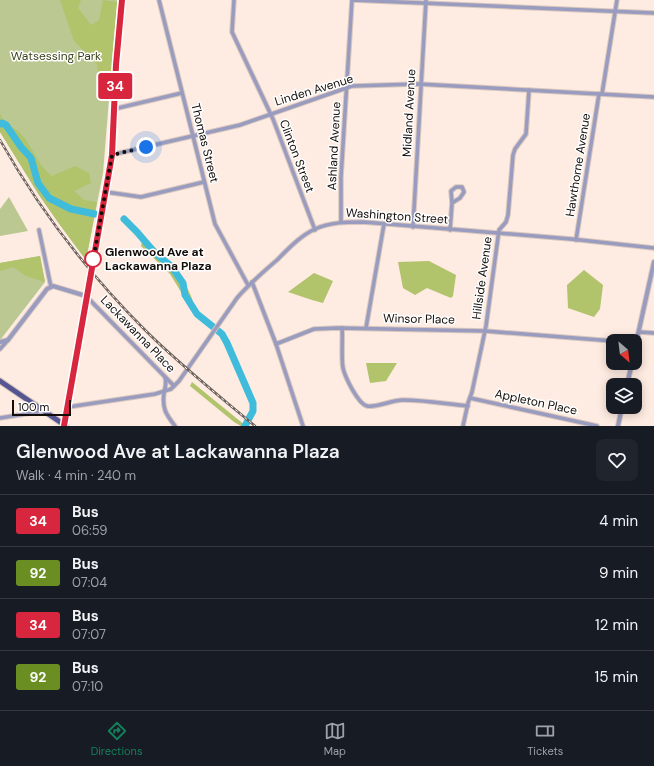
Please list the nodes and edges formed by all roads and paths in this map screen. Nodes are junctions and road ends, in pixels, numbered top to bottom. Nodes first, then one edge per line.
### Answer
1 (122, 0) edge
2 (159, 0) edge
3 (234, 0) edge
4 (352, 0) edge
5 (522, 0) edge
6 (617, 0) edge
7 (426, 1) edge
8 (522, 6) junction
9 (615, 11) junction
10 (654, 13) edge
11 (420, 84) junction
12 (347, 88) junction
13 (529, 90) junction
14 (182, 93) junction
15 (600, 94) junction
16 (654, 98) edge
17 (114, 109) junction
18 (270, 114) junction
19 (193, 137) junction
20 (112, 155) junction
21 (204, 182) junction
22 (106, 192) junction
23 (452, 203) junction
24 (340, 222) junction
25 (384, 224) junction
26 (413, 227) junction
27 (39, 230) dead end
28 (315, 230) junction
29 (450, 230) junction
30 (498, 233) junction
31 (576, 240) junction
32 (654, 248) edge
33 (654, 262) edge
34 (252, 282) junction
35 (248, 285) junction
36 (51, 287) junction
37 (86, 296) junction
38 (342, 328) junction
39 (366, 328) junction
40 (485, 331) junction
41 (638, 332) joint
42 (654, 333) edge
43 (8, 340) junction
44 (606, 340) edge
45 (0, 342) edge
46 (276, 344) junction
47 (0, 349) edge
48 (165, 377) junction
49 (0, 382) edge
50 (174, 386) junction
51 (164, 392) junction
52 (470, 398) junction
53 (468, 406) junction
54 (68, 407) junction
55 (44, 411) junction
56 (621, 414) edge
57 (0, 418) edge
58 (65, 426) edge
59 (175, 426) edge
60 (303, 426) edge
61 (463, 426) edge
62 (597, 426) edge
63 (618, 426) edge

1 - 17 street
2 - 14 street, Thomas Street
3 - 18 street, Clinton Street
4 - 7 street
4 - 12 street, Ashland Avenue
5 - 8 street
6 - 9 street, Hawthorne Avenue
7 - 8 street
7 - 11 street, Midland Avenue
8 - 9 street
9 - 10 street
9 - 15 street, Hawthorne Avenue
11 - 12 street, Linden Avenue
11 - 13 street, Linden Avenue
11 - 26 street, Midland Avenue
12 - 18 street, Linden Avenue
12 - 24 street, Ashland Avenue
13 - 15 street, Linden Avenue
13 - 30 street, Hillside Avenue
14 - 17 street
14 - 19 street, Thomas Street
15 - 16 street, Linden Avenue
15 - 31 street, Hawthorne Avenue
17 - 20 street
18 - 19 street, Linden Avenue
18 - 28 street, Clinton Street
19 - 20 street, Linden Avenue
19 - 21 street, Thomas Street
20 - 22 street
21 - 22 street
21 - 35 street, Thomas Street
22 - 37 street
23 - 23 street
23 - 29 street
24 - 25 street, Washington Street
24 - 28 street, Washington Street
25 - 26 street, Washington Street
25 - 39 street
26 - 29 street, Washington Street
27 - 36 street
28 - 34 street, Washington Street
29 - 30 street, Washington Street
30 - 31 street, Washington Street
30 - 40 street, Hillside Avenue
31 - 32 street, Washington Street
33 - 41 street
34 - 35 street, Washington Street
34 - 46 street
35 - 50 street, Washington Street
36 - 37 street
36 - 43 street
37 - 48 street, Lackawanna Place
37 - 54 street
38 - 39 street, Winsor Place
38 - 46 street, Winsor Place
38 - 53 street
39 - 40 street, Winsor Place
40 - 44 street, Winsor Place
40 - 52 street, Hillside Avenue
41 - 42 street
43 - 45 street
43 - 47 street
46 - 60 street
48 - 50 street, Lackawanna Place
48 - 51 street
49 - 55 main road
50 - 51 street, Washington Street
51 - 54 street, Washington Street
51 - 59 street
52 - 53 street, Hillside Avenue
52 - 62 street, Appleton Place
53 - 61 street, Hillside Avenue
54 - 58 street
55 - 57 street
55 - 58 main road
56 - 63 street

